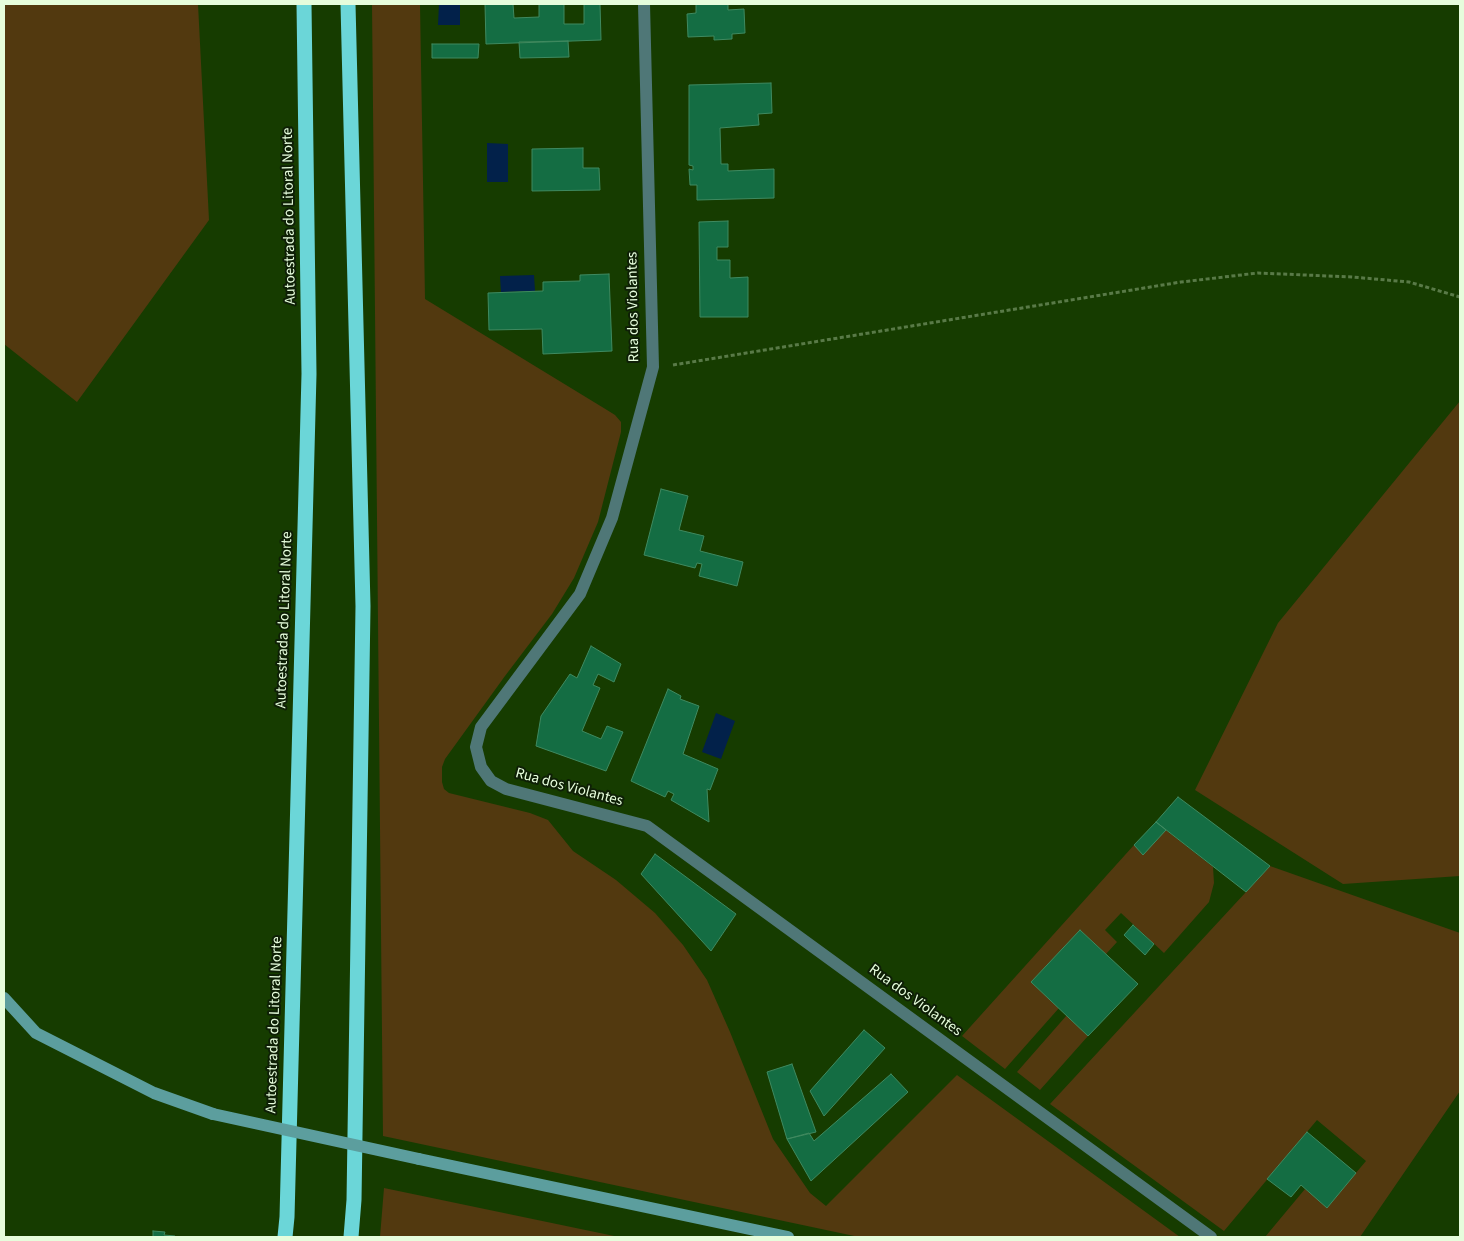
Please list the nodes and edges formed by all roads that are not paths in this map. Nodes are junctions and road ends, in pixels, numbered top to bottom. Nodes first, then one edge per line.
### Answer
1 (304, 4) edge
2 (348, 4) edge
3 (644, 4) edge
4 (4, 998) edge
5 (285, 1237) edge
6 (351, 1237) edge
7 (788, 1237) edge
8 (1211, 1237) edge

1 - 5 highway, Autoestrada do Litoral Norte
2 - 6 highway
3 - 8 street, Rua dos Violantes
4 - 7 street, bridge

